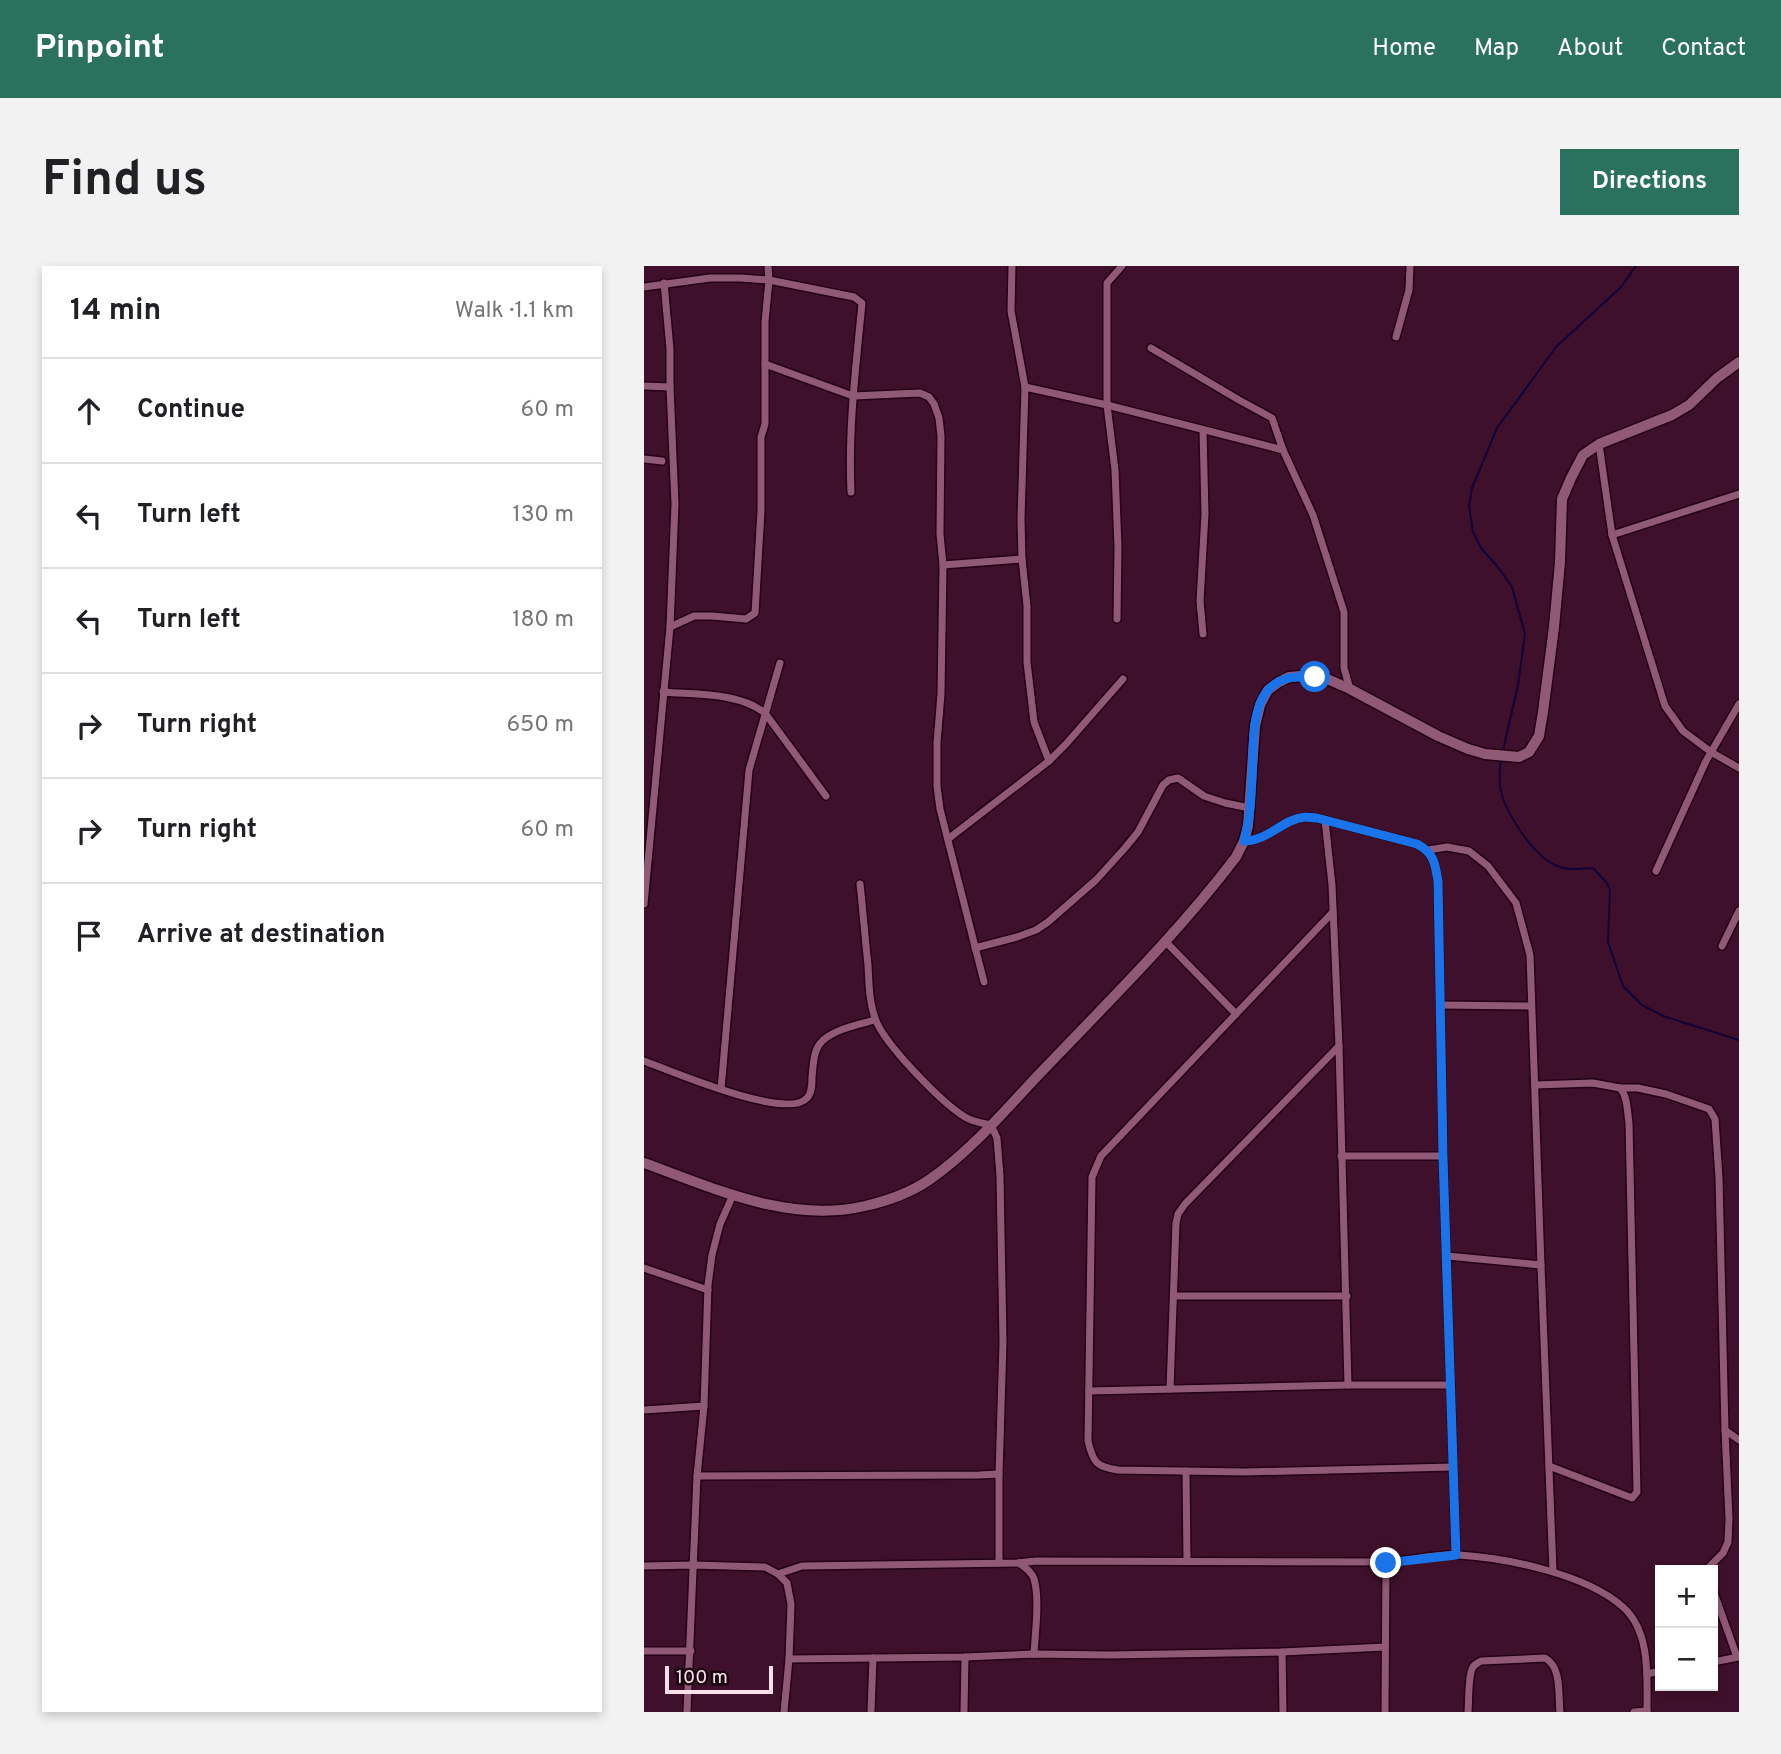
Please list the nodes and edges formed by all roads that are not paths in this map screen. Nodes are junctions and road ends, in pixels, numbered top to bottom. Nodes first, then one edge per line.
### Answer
1 (768, 266) edge
2 (1012, 266) edge
3 (1122, 266) edge
4 (1410, 266) edge
5 (769, 280) junction
6 (664, 284) junction
7 (644, 287) edge
8 (1396, 337) dead end
9 (1151, 348) dead end
10 (1739, 362) edge
11 (765, 364) junction
12 (644, 386) edge
13 (670, 387) junction
14 (1025, 387) junction
15 (853, 396) junction
16 (1107, 405) junction
17 (1203, 430) junction
18 (1599, 444) junction
19 (1283, 450) junction
20 (644, 458) edge
21 (662, 461) dead end
22 (851, 492) dead end
23 (1739, 494) edge
24 (1612, 535) junction
25 (1022, 559) junction
26 (943, 565) junction
27 (1116, 619) dead end
28 (670, 627) junction
29 (1203, 634) dead end
30 (780, 663) dead end
31 (1123, 679) dead end
32 (1350, 689) junction
33 (663, 692) junction
34 (1739, 704) edge
35 (765, 713) junction
36 (1711, 752) junction
37 (1049, 761) junction
38 (1739, 768) edge
39 (826, 796) dead end
40 (1250, 808) junction
41 (1325, 820) junction
42 (948, 839) junction
43 (1244, 841) junction
44 (1428, 850) junction
45 (1656, 871) dead end
46 (860, 884) dead end
47 (644, 904) edge
48 (1739, 911) edge
49 (1334, 912) junction
50 (1166, 942) junction
51 (1722, 946) dead end
52 (975, 948) junction
53 (984, 982) dead end
54 (1440, 1006) junction
55 (1531, 1006) junction
56 (1236, 1014) junction
57 (875, 1020) junction
58 (1339, 1046) junction
59 (644, 1061) edge
60 (1535, 1084) junction
61 (1620, 1088) junction
62 (721, 1089) junction
63 (991, 1125) junction
64 (1341, 1156) junction
65 (1443, 1157) junction
66 (644, 1163) edge
67 (733, 1195) junction
68 (1447, 1255) junction
69 (1541, 1265) junction
70 (644, 1268) edge
71 (708, 1290) junction
72 (1174, 1296) junction
73 (1347, 1296) junction
74 (1348, 1385) junction
75 (1451, 1385) junction
76 (1170, 1389) junction
77 (1089, 1391) junction
78 (704, 1406) junction
79 (644, 1410) edge
80 (1725, 1430) junction
81 (1739, 1440) edge
82 (1549, 1466) junction
83 (1453, 1467) junction
84 (1186, 1471) junction
85 (999, 1474) junction
86 (697, 1476) junction
87 (1456, 1555) junction
88 (1187, 1561) junction
89 (999, 1563) junction
90 (1017, 1563) junction
91 (1386, 1563) junction
92 (692, 1565) junction
93 (1711, 1565) edge
94 (644, 1566) edge
95 (1553, 1571) junction
96 (778, 1574) junction
97 (1718, 1603) edge
98 (1385, 1647) junction
99 (644, 1651) edge
100 (691, 1651) junction
101 (1282, 1652) junction
102 (1034, 1654) junction
103 (965, 1657) junction
104 (1738, 1657) edge
105 (873, 1658) junction
106 (789, 1659) junction
107 (1718, 1661) edge
108 (1655, 1672) edge
109 (1647, 1674) junction
110 (687, 1712) edge
111 (785, 1712) edge
112 (871, 1712) edge
113 (964, 1712) edge
114 (1283, 1712) edge
115 (1385, 1712) edge
116 (1468, 1712) edge
117 (1560, 1712) edge
118 (1634, 1712) edge
119 (1647, 1712) edge

1 - 5 street
2 - 14 street
3 - 16 street
4 - 8 street
5 - 6 street
5 - 11 street
5 - 15 street
6 - 7 street
6 - 13 street
9 - 19 street
10 - 18 street
11 - 15 street
11 - 28 street
12 - 13 street
13 - 28 street
14 - 16 street
14 - 25 street
15 - 22 street
15 - 26 street
16 - 17 street
16 - 27 street
17 - 19 street
17 - 29 street
18 - 24 street
18 - 32 street
19 - 32 street
20 - 21 street
23 - 24 street
24 - 36 street
25 - 26 street
25 - 37 street
26 - 42 street
28 - 33 street
30 - 35 street
31 - 37 street
32 - 40 street
33 - 35 street
33 - 47 street
34 - 36 street
35 - 39 street
35 - 62 street
36 - 38 street
36 - 45 street
37 - 42 street
40 - 43 street
40 - 52 street
41 - 43 street
41 - 44 street
41 - 49 street
42 - 52 street
43 - 50 street
44 - 54 street
44 - 55 street
46 - 57 street
48 - 51 street
49 - 56 street
49 - 58 street
50 - 56 street
50 - 63 street
52 - 53 street
54 - 55 street
54 - 65 street
55 - 60 street
56 - 77 street
57 - 62 street
57 - 63 street
58 - 64 street
58 - 72 street
59 - 62 street
60 - 61 street
60 - 69 street
61 - 80 street
61 - 82 street
63 - 67 street
63 - 85 street
64 - 65 street
64 - 73 street
65 - 68 street
66 - 67 street
67 - 71 street
68 - 69 street
68 - 75 street
69 - 82 street
70 - 71 street
71 - 78 street
72 - 73 street
72 - 76 street
73 - 74 street
74 - 75 street
74 - 76 street
75 - 83 street
76 - 77 street
77 - 84 street
78 - 79 street
78 - 86 street
80 - 81 street
80 - 93 street
82 - 95 street
83 - 84 street
83 - 87 street
84 - 88 street
85 - 86 street
85 - 89 street
86 - 92 street
87 - 91 street
87 - 95 street
88 - 90 street
88 - 91 street
89 - 90 street
89 - 96 street
90 - 102 street
91 - 98 street
92 - 94 street
92 - 96 street
92 - 100 street
95 - 109 street
96 - 106 street
97 - 104 street
98 - 101 street
98 - 115 street
99 - 100 street
100 - 110 street
101 - 102 street
101 - 114 street
102 - 103 street
103 - 105 street
103 - 113 street
104 - 107 street
105 - 106 street
105 - 112 street
106 - 111 street
108 - 109 street
109 - 119 street
116 - 117 street
118 - 119 street

